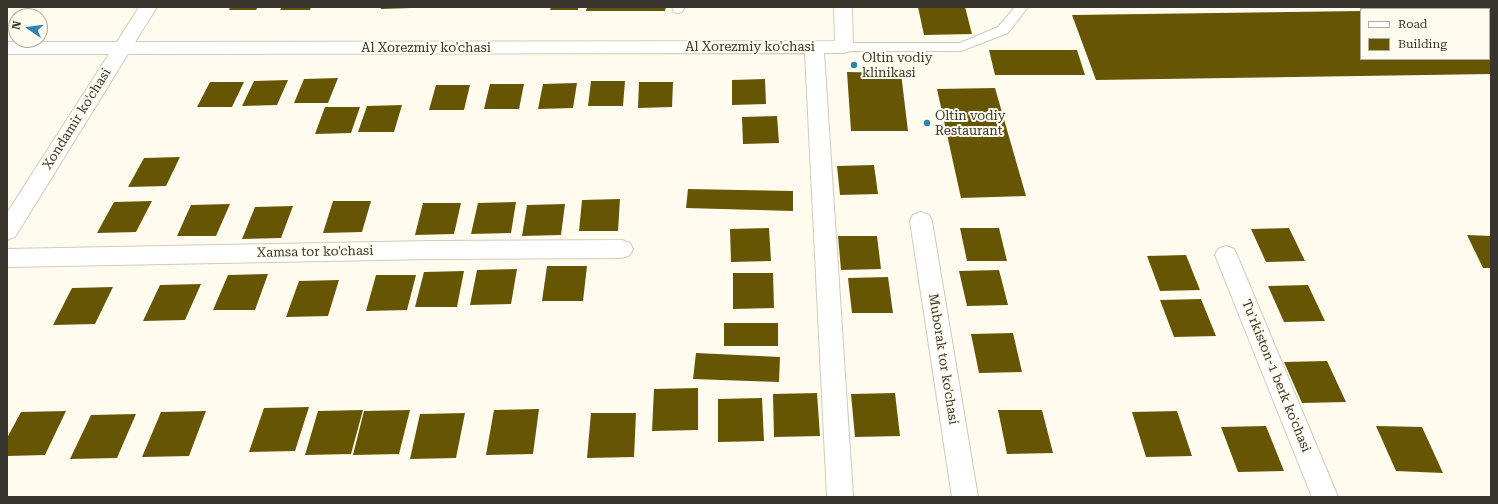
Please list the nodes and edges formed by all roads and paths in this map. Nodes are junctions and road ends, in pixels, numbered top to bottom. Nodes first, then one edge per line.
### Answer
1 (148, 7) edge
2 (843, 7) edge
3 (1022, 7) edge
4 (814, 47) junction
5 (844, 47) junction
6 (7, 48) edge
7 (121, 48) junction
8 (921, 221) dead end
9 (7, 231) edge
10 (622, 249) dead end
11 (1226, 255) dead end
12 (7, 258) edge
13 (840, 497) edge
14 (965, 497) edge
15 (1325, 497) edge

1 - 7 street, Xondamir ko'chasi
2 - 5 street
3 - 5 lane
4 - 5 street, Al Xorezmiy ko'chasi
4 - 7 street, Al Xorezmiy ko'chasi
4 - 13 street
6 - 7 street, Al Xorezmiy ko'chasi
7 - 9 street, Xondamir ko'chasi
8 - 14 street, Muborak tor ko'chasi
10 - 12 street, Xamsa tor ko'chasi
11 - 15 street, Tu'rkiston-1 berk ko'chasi

